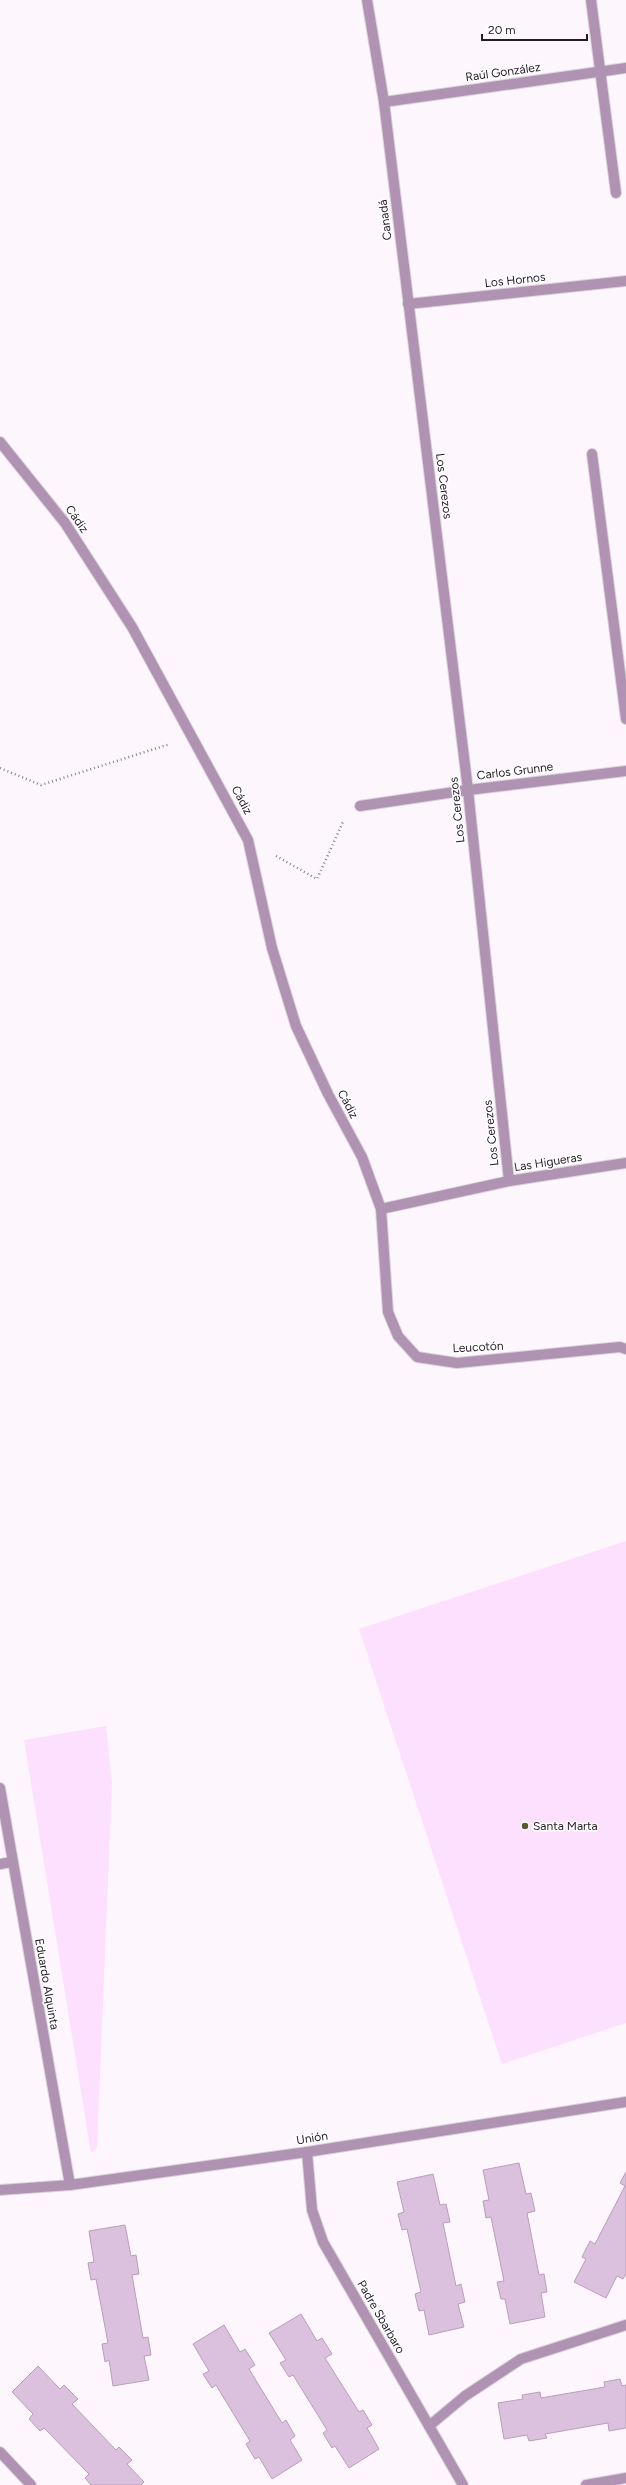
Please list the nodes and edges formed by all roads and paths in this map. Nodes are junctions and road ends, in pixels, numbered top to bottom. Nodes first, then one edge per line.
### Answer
1 (367, 0) edge
2 (591, 0) edge
3 (626, 68) edge
4 (600, 71) junction
5 (384, 102) junction
6 (616, 193) dead end
7 (626, 281) edge
8 (408, 304) junction
9 (425, 438) joint
10 (0, 442) edge
11 (592, 454) dead end
12 (626, 719) edge
13 (193, 737) junction
14 (0, 768) edge
15 (626, 772) edge
16 (468, 790) junction
17 (360, 806) joint
18 (248, 840) junction
19 (626, 1162) edge
20 (509, 1181) junction
21 (381, 1209) junction
22 (626, 1349) edge
23 (0, 1788) edge
24 (11, 1862) junction
25 (0, 1864) edge
26 (626, 2102) edge
27 (307, 2152) junction
28 (70, 2185) junction
29 (0, 2190) edge
30 (626, 2325) edge
31 (429, 2426) junction
32 (0, 2452) edge
33 (626, 2478) edge
34 (31, 2485) edge
35 (463, 2485) edge
36 (586, 2485) edge

1 - 5 street, Canadá
2 - 4 street
3 - 4 street, Raúl González
4 - 5 street, Raúl González
4 - 6 street
5 - 8 street, Canadá
7 - 8 street, Los Hornos
8 - 9 street, Canadá
9 - 16 street, Los Cerezos
10 - 13 street, Cádiz
11 - 12 street
13 - 14 path
13 - 18 street, Cádiz
15 - 16 street, Carlos Grunne
16 - 17 street, Carlos Grunne
16 - 20 street, Los Cerezos
17 - 18 path
18 - 21 street, Cádiz
19 - 20 street, Las Higueras
20 - 21 street, Las Higueras
21 - 22 street, Leucotón
23 - 24 street, Eduardo Alquinta
24 - 25 street
24 - 28 street, Eduardo Alquinta
26 - 27 street, Unión
27 - 28 street, Unión
27 - 31 street, Padre Sbarbaro
28 - 29 street, Unión
30 - 31 street
31 - 35 street, Padre Sbarbaro
32 - 34 street
33 - 36 street

